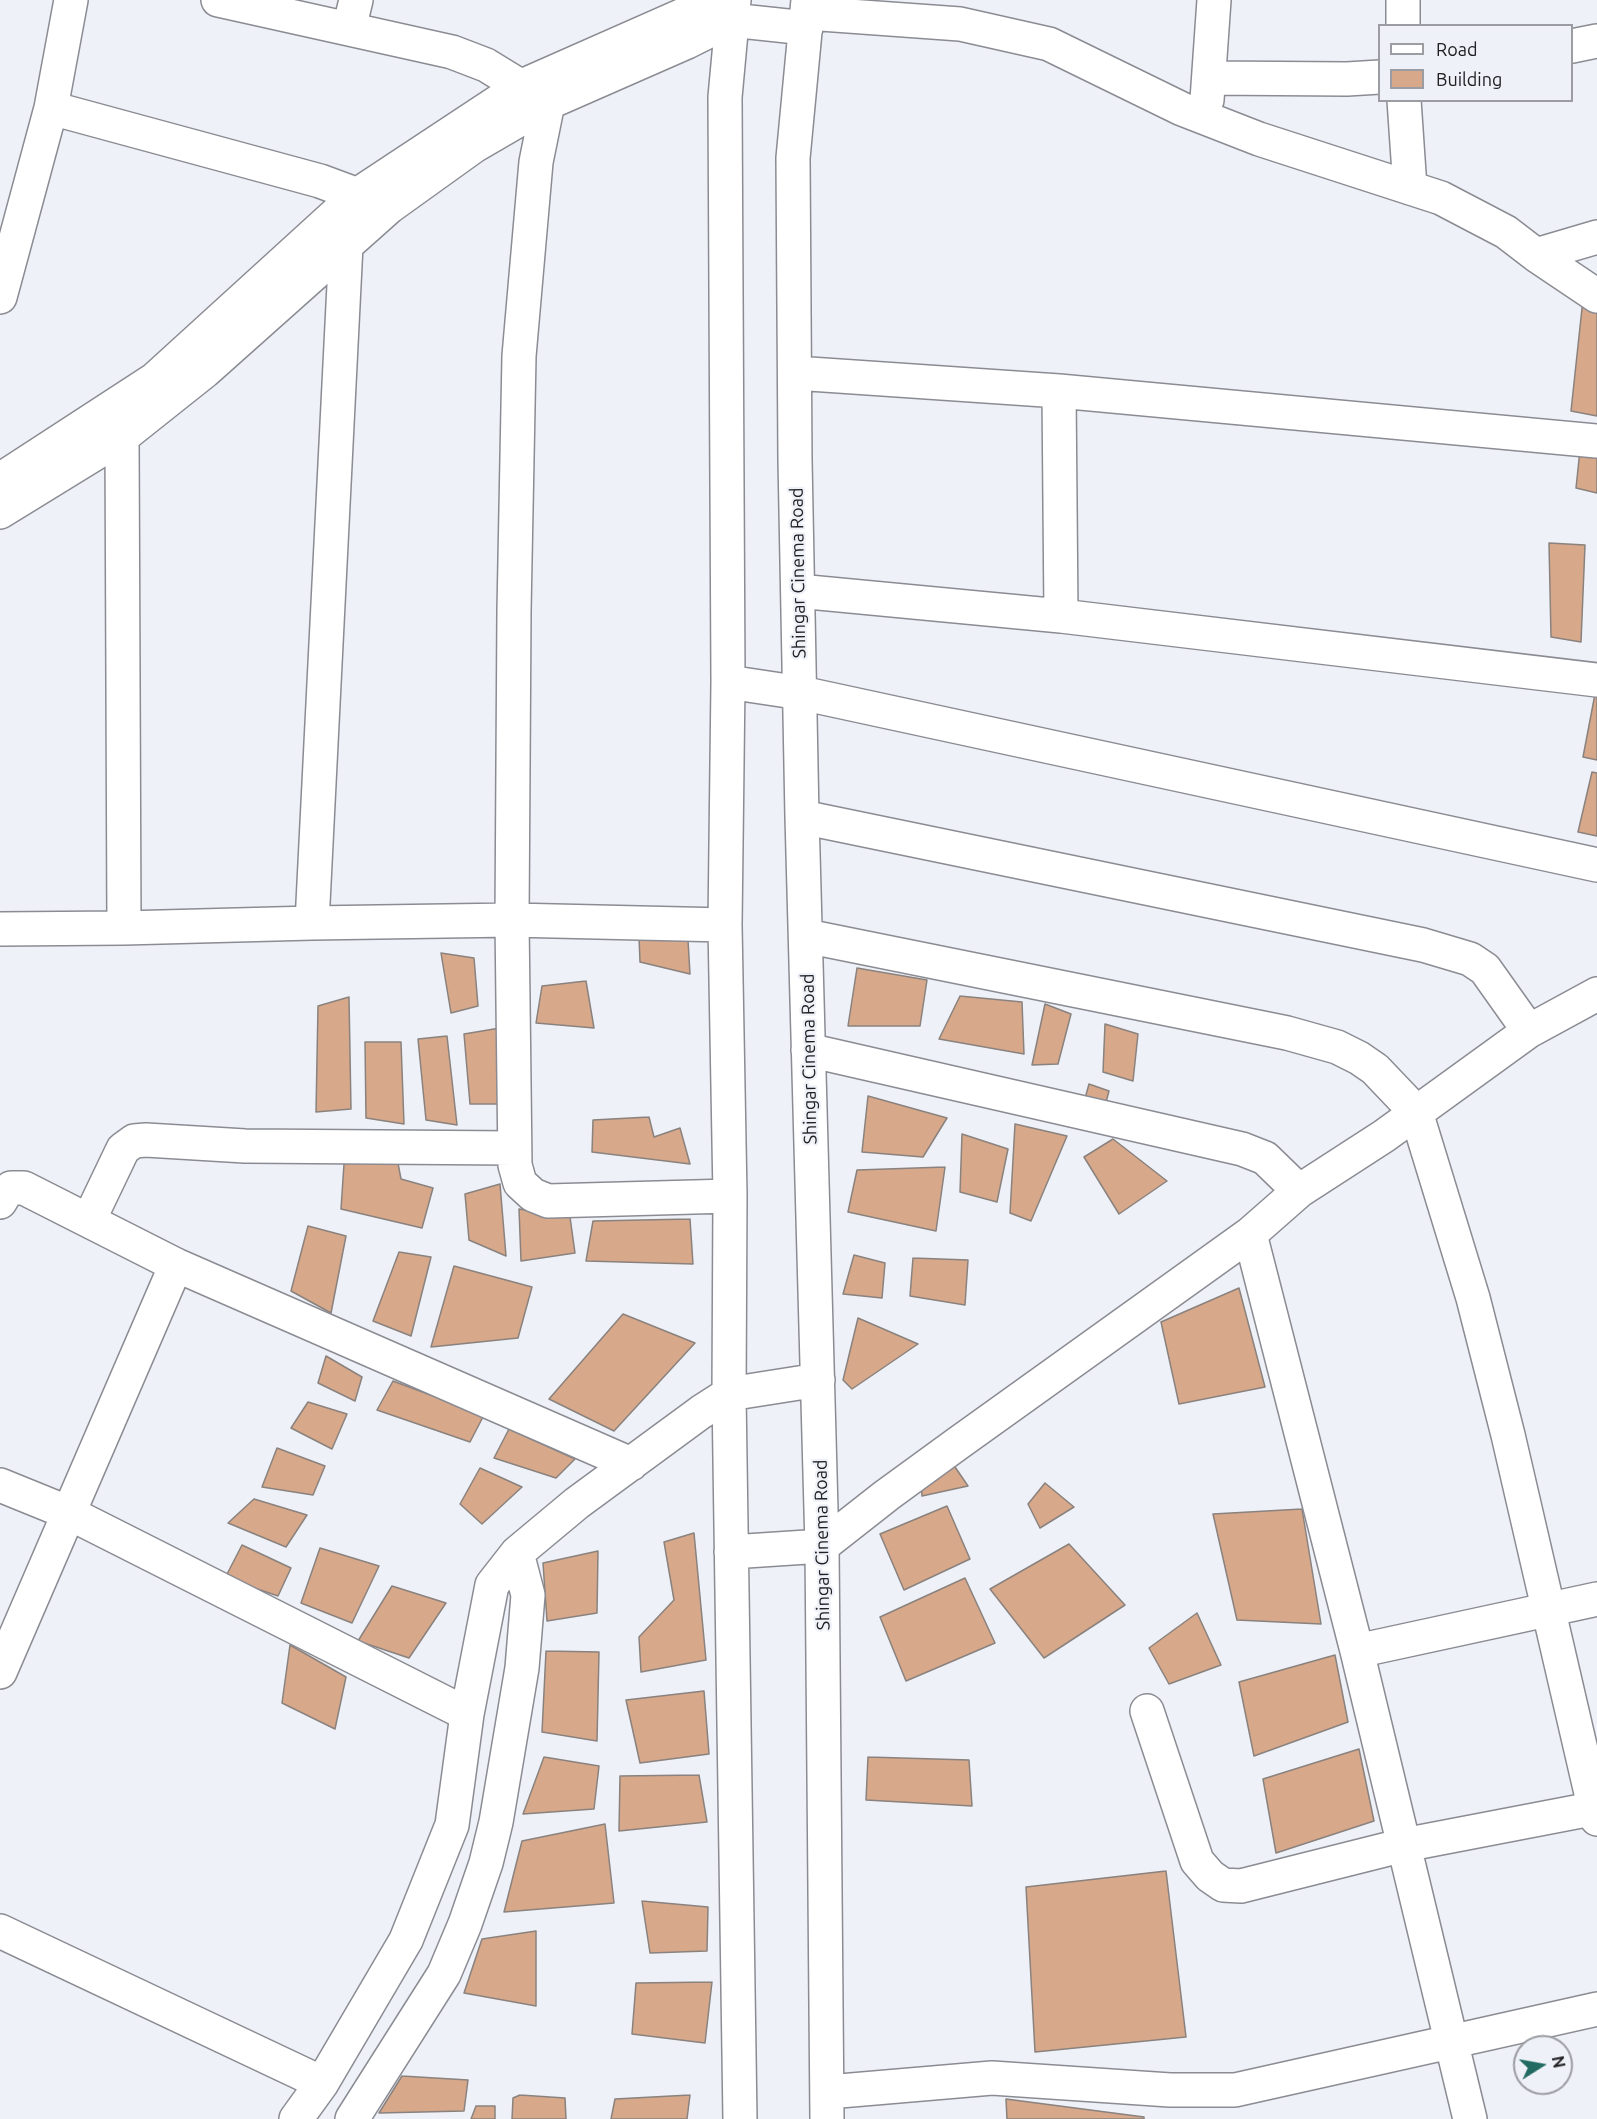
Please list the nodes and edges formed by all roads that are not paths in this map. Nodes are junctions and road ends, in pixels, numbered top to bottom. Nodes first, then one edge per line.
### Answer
1 (71, 0) edge
2 (218, 0) edge
3 (1214, 0) edge
4 (1403, 0) edge
5 (727, 7) edge
6 (807, 14) edge
7 (352, 15) edge
8 (1403, 24) edge
9 (1597, 41) edge
10 (1573, 46) edge
11 (1378, 77) edge
12 (1209, 78) junction
13 (535, 94) junction
14 (1404, 102) edge
15 (51, 108) junction
16 (1206, 118) junction
17 (1410, 188) junction
18 (357, 195) junction
19 (389, 207) junction
20 (1597, 237) edge
21 (346, 245) junction
22 (1536, 255) junction
23 (2, 278) edge
24 (1597, 296) edge
25 (795, 373) junction
26 (1059, 390) junction
27 (122, 437) junction
28 (1597, 441) edge
29 (0, 480) edge
30 (0, 512) edge
31 (798, 591) junction
32 (1061, 616) junction
33 (1597, 680) edge
34 (728, 682) junction
35 (801, 693) junction
36 (802, 817) junction
37 (1597, 865) edge
38 (512, 920) junction
39 (312, 923) junction
40 (725, 925) junction
41 (124, 928) junction
42 (0, 929) edge
43 (806, 936) junction
44 (1597, 994) edge
45 (1522, 1021) junction
46 (808, 1050) junction
47 (1409, 1104) junction
48 (514, 1148) junction
49 (1283, 1175) junction
50 (730, 1196) junction
51 (0, 1202) edge
52 (89, 1221) junction
53 (1250, 1234) junction
54 (176, 1265) junction
55 (818, 1380) junction
56 (729, 1394) junction
57 (631, 1464) junction
58 (0, 1485) edge
59 (69, 1513) junction
60 (822, 1546) junction
61 (732, 1552) junction
62 (517, 1553) junction
63 (1597, 1599) edge
64 (1549, 1610) junction
65 (1357, 1651) junction
66 (0, 1672) edge
67 (1147, 1711) dead end
68 (467, 1714) junction
69 (1596, 1812) edge
70 (1404, 1845) junction
71 (0, 1931) edge
72 (1597, 2009) edge
73 (1450, 2042) junction
74 (322, 2083) junction
75 (827, 2105) edge
76 (296, 2119) edge
77 (352, 2119) edge
78 (740, 2119) edge
79 (1470, 2119) edge

1 - 15 street
2 - 7 street
3 - 12 street
4 - 8 street
5 - 6 street
5 - 13 street
5 - 34 street
6 - 16 street
6 - 25 street, Shingar Cinema Road
7 - 13 street
9 - 10 street
11 - 12 street
12 - 16 street
13 - 18 street
13 - 19 street
13 - 38 street
14 - 17 street
15 - 18 street
15 - 23 street
16 - 17 street
17 - 22 street
18 - 19 street
18 - 29 street
19 - 21 street
20 - 22 street
21 - 27 street
21 - 39 street
22 - 24 street
25 - 26 street
25 - 31 street, Shingar Cinema Road
26 - 28 street
26 - 32 street
27 - 30 street
27 - 41 street
31 - 32 street
31 - 35 street, Shingar Cinema Road
32 - 33 street
34 - 35 street
34 - 40 street
35 - 36 street, Shingar Cinema Road
35 - 37 street
36 - 43 street, Shingar Cinema Road
36 - 45 street
38 - 39 street
38 - 40 street
38 - 48 street
39 - 41 street
40 - 50 street
41 - 42 street
43 - 46 street, Shingar Cinema Road
43 - 47 street
44 - 45 street
45 - 47 street
46 - 49 street
46 - 55 street, Shingar Cinema Road
47 - 49 street
47 - 64 street
48 - 50 street
48 - 52 street
49 - 53 street
50 - 56 street
51 - 52 street
52 - 54 street
53 - 60 street
53 - 65 street
54 - 57 street
54 - 59 street
55 - 56 street
55 - 60 street, Shingar Cinema Road
56 - 57 street
56 - 61 street
57 - 62 street
58 - 59 street
59 - 66 street
59 - 68 street
60 - 61 street
60 - 75 street, Shingar Cinema Road
61 - 78 street
62 - 68 street
62 - 77 street
63 - 64 street
64 - 65 street
64 - 69 street
65 - 70 street
67 - 70 street
68 - 74 street
69 - 70 street
70 - 73 street
71 - 74 street
72 - 73 street
73 - 75 street
73 - 79 street
74 - 76 street

